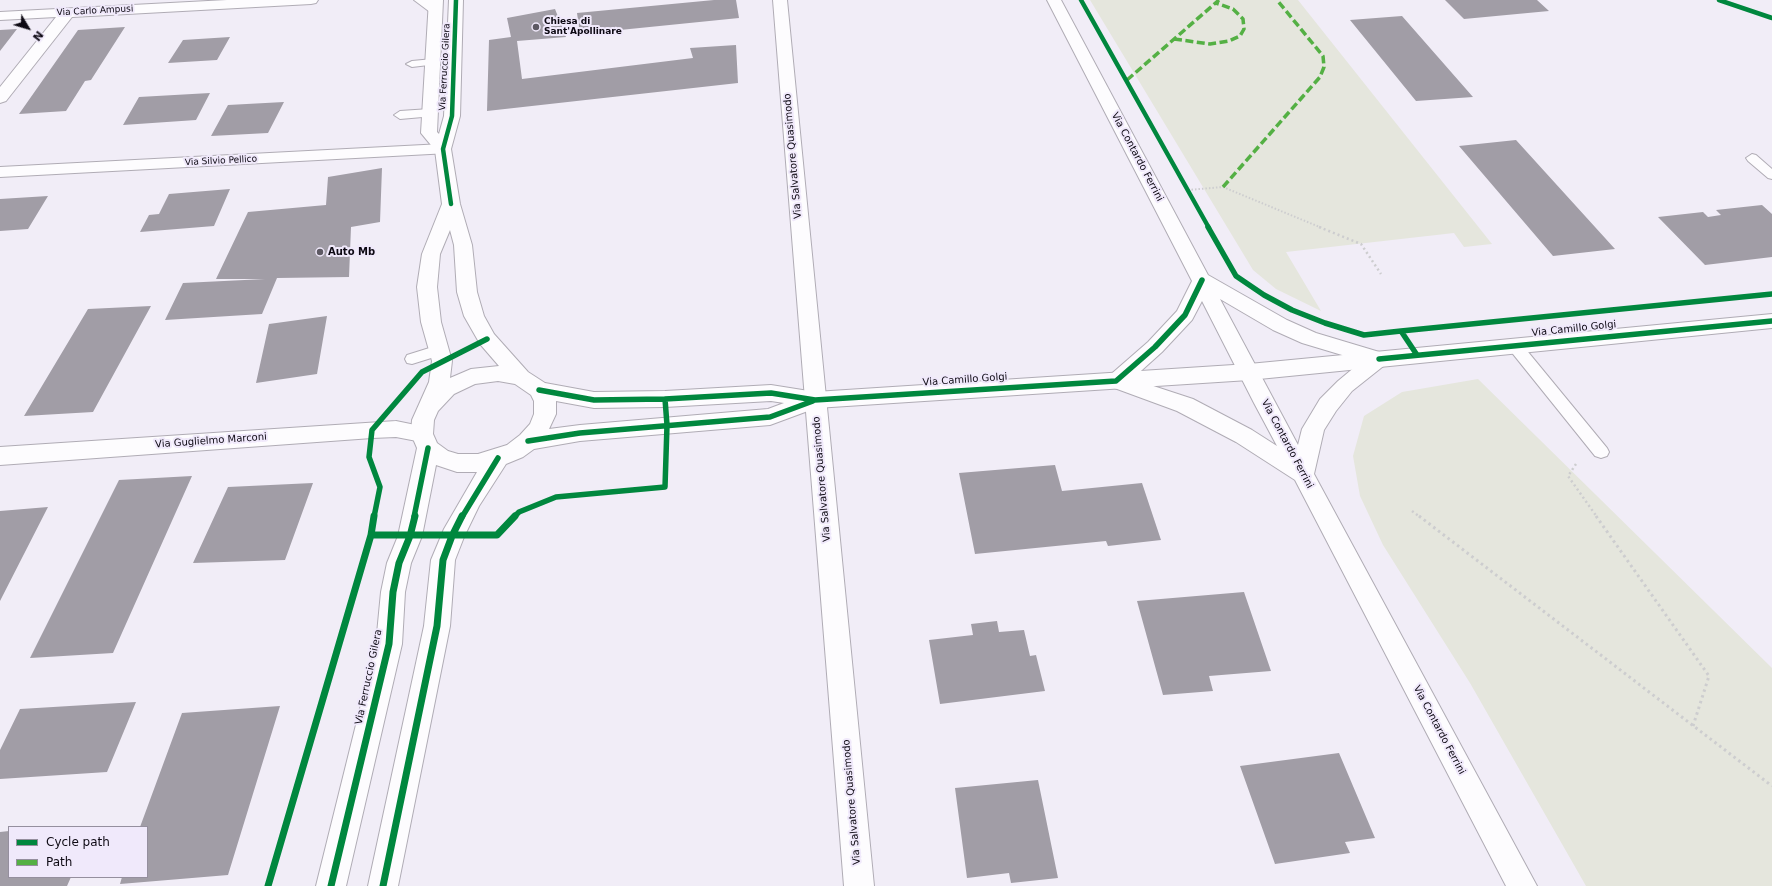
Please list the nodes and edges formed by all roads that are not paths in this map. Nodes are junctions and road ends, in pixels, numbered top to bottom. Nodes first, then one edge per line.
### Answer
1 (311, 0) edge
2 (421, 0) edge
3 (456, 0) edge
4 (780, 0) edge
5 (1054, 0) edge
6 (436, 4) edge
7 (67, 13) junction
8 (0, 16) edge
9 (433, 62) junction
10 (412, 64) dead end
11 (0, 98) edge
12 (430, 113) junction
13 (400, 115) dead end
14 (442, 149) junction
15 (1752, 158) dead end
16 (0, 172) edge
17 (1772, 175) edge
18 (451, 204) junction
19 (1202, 280) junction
20 (1772, 321) edge
21 (1514, 345) junction
22 (439, 350) junction
23 (412, 359) dead end
24 (1379, 359) junction
25 (1249, 372) junction
26 (521, 377) junction
27 (1116, 381) junction
28 (539, 390) junction
29 (815, 400) junction
30 (430, 406) junction
31 (425, 441) junction
32 (528, 441) junction
33 (1601, 452) dead end
34 (0, 456) edge
35 (498, 458) junction
36 (1303, 475) junction
37 (331, 881) edge
38 (383, 886) edge
39 (859, 886) edge
40 (1522, 886) edge

1 - 7 street, Via Carlo Ampusi
2 - 6 street
3 - 14 street, Via Ferruccio Gilera
4 - 29 street, Via Salvatore Quasimodo
5 - 19 street, Via Contardo Ferrini
6 - 9 street, Via Ferruccio Gilera
7 - 8 street, Via Carlo Ampusi
7 - 11 street
9 - 10 lane
9 - 12 street, Via Ferruccio Gilera
12 - 13 lane
12 - 14 street, Via Ferruccio Gilera
14 - 16 street, Via Silvio Pellico
14 - 18 street, Via Ferruccio Gilera
15 - 17 lane
18 - 22 street, Via Ferruccio Gilera
18 - 26 street, Via Ferruccio Gilera
19 - 24 street
19 - 25 street, Via Contardo Ferrini
19 - 27 street
20 - 21 street, Via Camillo Golgi
21 - 24 street, Via Camillo Golgi
21 - 33 lane
22 - 23 lane
22 - 30 street, Via Ferruccio Gilera
24 - 25 street, Via Camillo Golgi
24 - 36 street
25 - 27 street, Via Camillo Golgi
25 - 36 street, Via Contardo Ferrini
26 - 28 street, Via Ferruccio Gilera
26 - 30 street, Via Ferruccio Gilera
27 - 29 street, Via Camillo Golgi
27 - 36 street
28 - 29 street
28 - 32 street
29 - 32 street
29 - 39 street, Via Salvatore Quasimodo
30 - 31 street, Via Ferruccio Gilera
31 - 34 street, Via Guglielmo Marconi
31 - 35 street
31 - 37 street, Via Ferruccio Gilera
32 - 35 street
35 - 38 street
36 - 40 street, Via Contardo Ferrini

